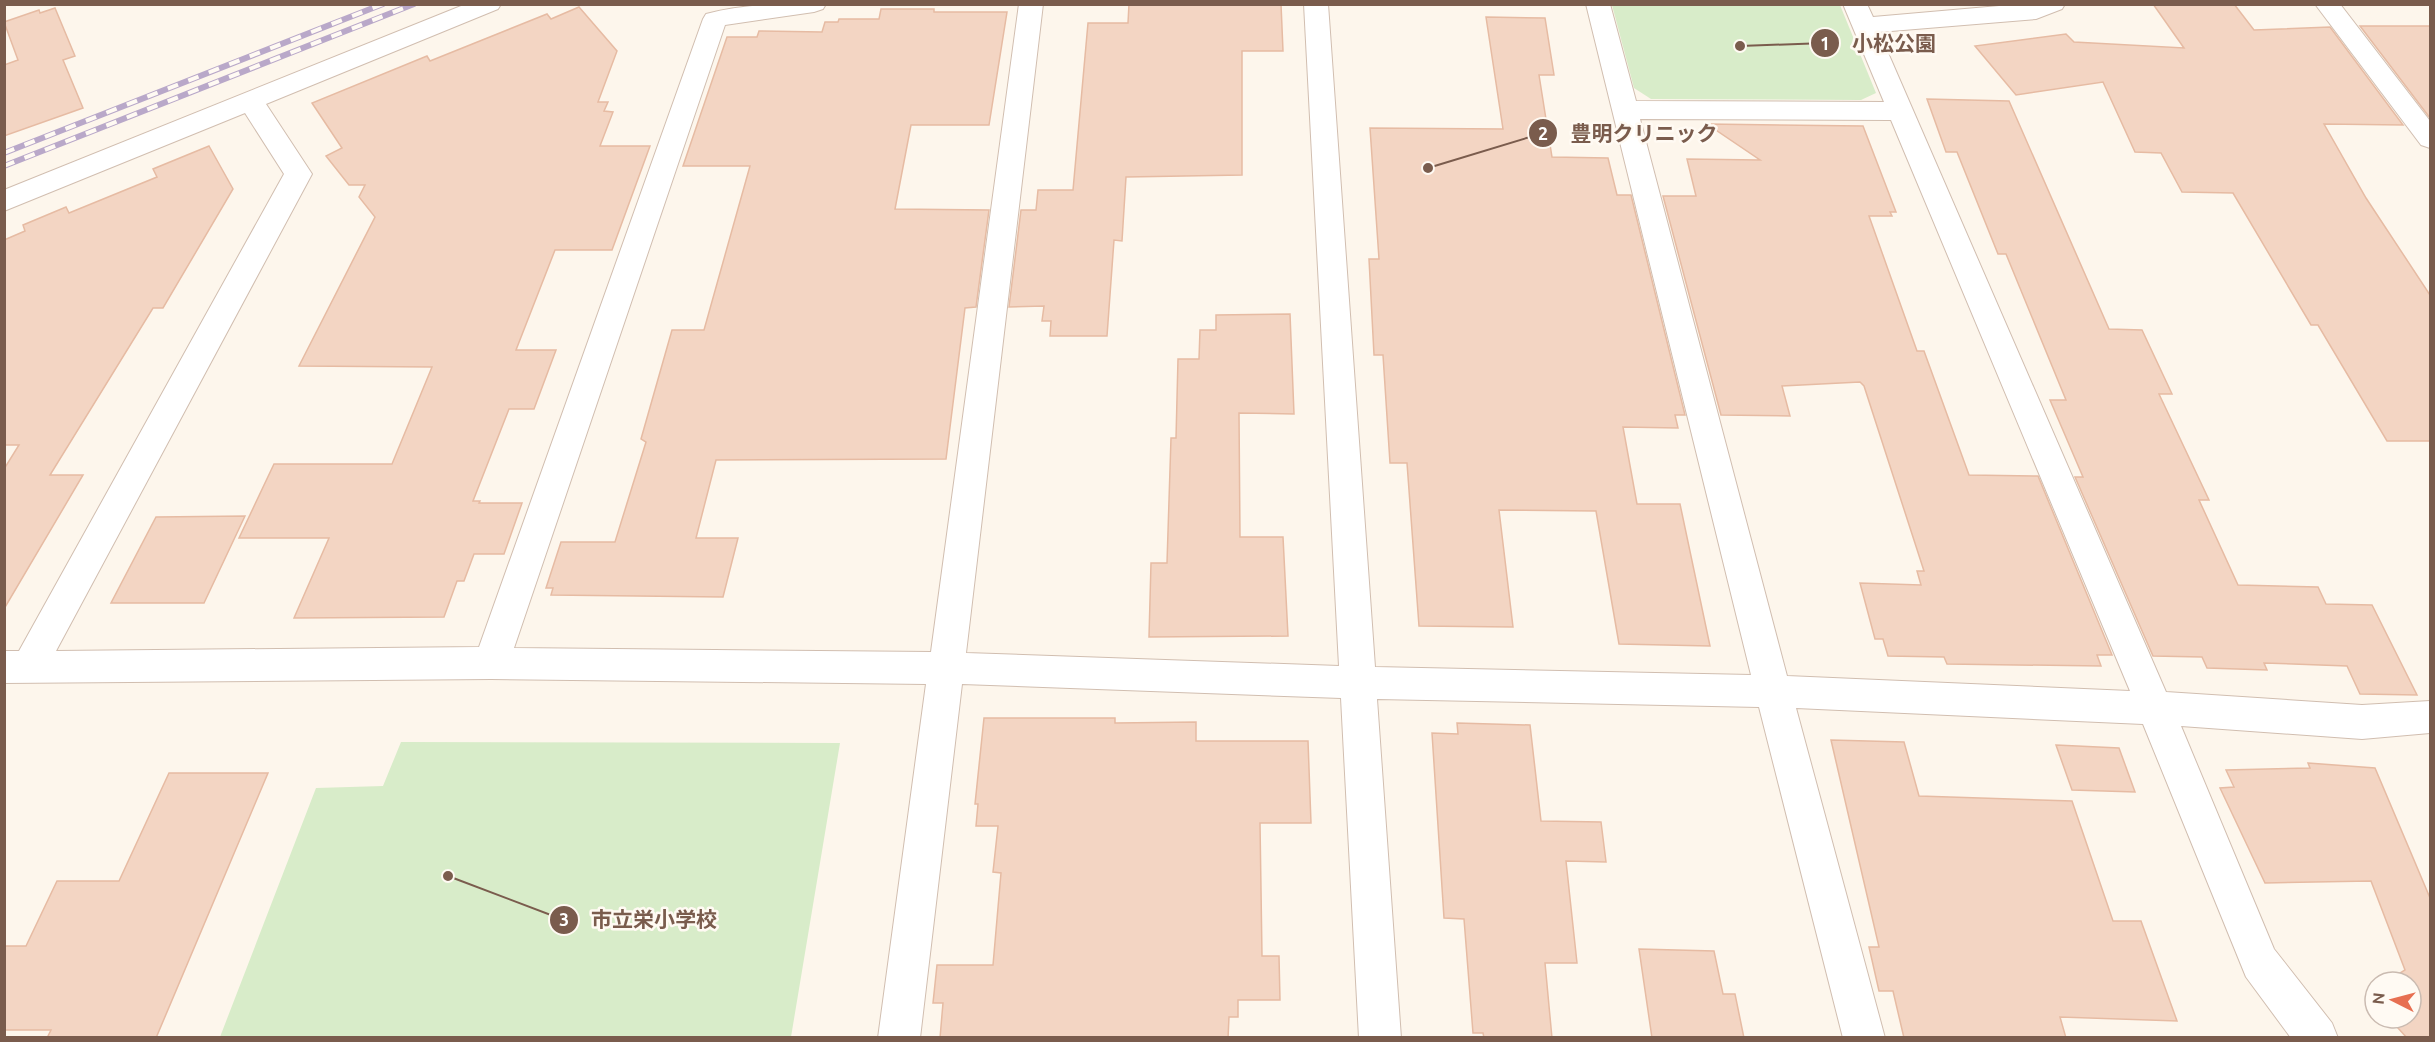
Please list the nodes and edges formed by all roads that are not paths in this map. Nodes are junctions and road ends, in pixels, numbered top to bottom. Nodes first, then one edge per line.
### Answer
1 (489, 4) edge
2 (814, 4) edge
3 (1031, 4) edge
4 (1316, 4) edge
5 (1598, 4) edge
6 (2053, 4) edge
7 (2326, 4) edge
8 (707, 12) edge
9 (1860, 15) edge
10 (251, 102) junction
11 (1624, 110) junction
12 (1902, 111) junction
13 (2430, 137) edge
14 (4, 201) edge
15 (491, 663) junction
16 (17, 667) edge
17 (945, 668) junction
18 (1357, 682) junction
19 (1772, 692) junction
20 (2155, 708) junction
21 (2430, 717) edge
22 (898, 1038) edge
23 (1380, 1038) edge
24 (1864, 1038) edge
25 (2317, 1038) edge

1 - 10 street
2 - 8 street
3 - 17 street
4 - 18 street
5 - 11 street
6 - 9 street
7 - 13 street
8 - 15 street
9 - 12 street
10 - 14 street
10 - 16 street
11 - 12 street
11 - 19 street
12 - 20 street
15 - 16 street
15 - 17 street
17 - 18 street
17 - 22 street
18 - 19 street
18 - 23 street
19 - 20 street
19 - 24 street
20 - 21 street
20 - 25 street

